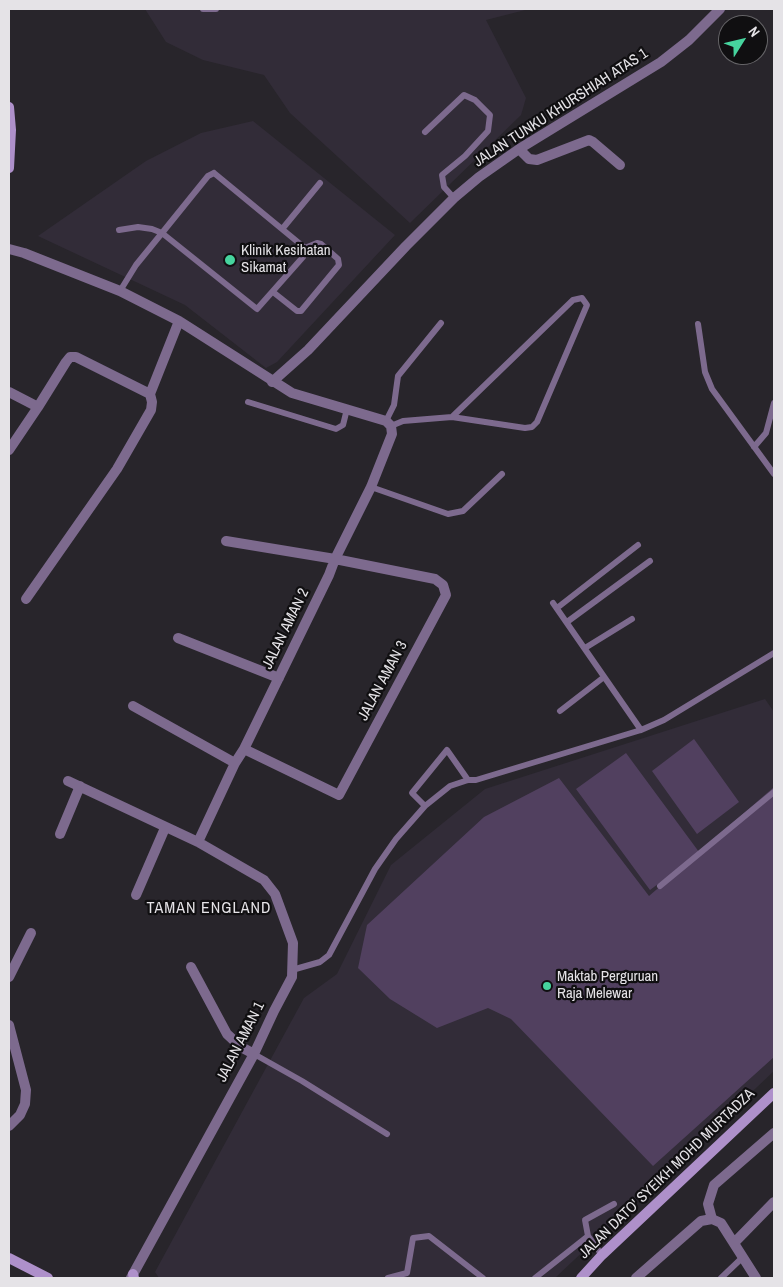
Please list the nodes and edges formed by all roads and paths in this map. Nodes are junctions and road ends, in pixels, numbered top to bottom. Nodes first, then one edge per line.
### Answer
1 (203, 9) edge
2 (216, 9) edge
3 (720, 9) edge
4 (9, 107) edge
5 (425, 132) dead end
6 (519, 149) junction
7 (620, 165) dead end
8 (9, 168) edge
9 (320, 183) dead end
10 (454, 198) junction
11 (282, 228) junction
12 (119, 230) dead end
13 (162, 233) junction
14 (305, 248) junction
15 (9, 249) edge
16 (120, 290) junction
17 (273, 292) junction
18 (179, 321) junction
19 (441, 323) dead end
20 (698, 324) dead end
21 (272, 382) junction
22 (9, 392) edge
23 (150, 394) junction
24 (248, 402) dead end
25 (774, 403) edge
26 (38, 407) junction
27 (347, 409) junction
28 (452, 417) junction
29 (389, 423) junction
30 (754, 447) junction
31 (9, 450) edge
32 (502, 474) dead end
33 (774, 474) edge
34 (371, 487) junction
35 (226, 541) dead end
36 (638, 545) dead end
37 (335, 559) junction
38 (650, 561) dead end
39 (26, 599) dead end
40 (632, 619) dead end
41 (567, 622) junction
42 (178, 638) dead end
43 (585, 648) junction
44 (774, 653) edge
45 (604, 677) junction
46 (279, 678) junction
47 (133, 706) dead end
48 (560, 711) dead end
49 (641, 730) junction
50 (244, 749) junction
51 (235, 763) junction
52 (68, 780) dead end
53 (468, 780) junction
54 (80, 786) junction
55 (774, 792) edge
56 (425, 806) junction
57 (165, 828) junction
58 (60, 834) dead end
59 (198, 842) junction
60 (660, 886) dead end
61 (136, 895) dead end
62 (31, 933) dead end
63 (191, 968) dead end
64 (292, 970) junction
65 (9, 977) edge
66 (9, 1025) edge
67 (254, 1054) junction
68 (774, 1093) edge
69 (9, 1126) edge
70 (774, 1133) edge
71 (387, 1134) dead end
72 (614, 1204) dead end
73 (773, 1207) edge
74 (712, 1219) junction
75 (588, 1236) junction
76 (734, 1243) junction
77 (602, 1256) junction
78 (743, 1257) junction
79 (9, 1258) edge
80 (133, 1277) edge
81 (48, 1278) edge
82 (388, 1278) edge
83 (483, 1278) edge
84 (535, 1278) edge
85 (581, 1278) edge
86 (636, 1278) edge
87 (721, 1278) edge
88 (756, 1278) edge

1 - 2 lane
3 - 6 street, JALAN TUNKU KHURSHIAH ATAS 1
4 - 8 main road
5 - 10 lane
6 - 7 street
6 - 10 street, JALAN TUNKU KHURSHIAH ATAS 1
9 - 11 lane
10 - 21 street, JALAN TUNKU KHURSHIAH ATAS 1
11 - 13 lane
11 - 14 lane
12 - 13 lane
13 - 16 lane
13 - 17 lane
14 - 17 lane
14 - 17 lane
15 - 16 street
16 - 18 street
18 - 21 street
18 - 23 street
19 - 29 lane
20 - 30 lane
21 - 27 street
22 - 26 street
23 - 26 street
23 - 39 street
24 - 27 lane
25 - 30 lane
26 - 31 street
27 - 29 street
28 - 28 lane
28 - 29 lane
29 - 34 street, JALAN AMAN 2
30 - 33 lane
32 - 34 lane
34 - 37 street, JALAN AMAN 2
35 - 37 street
36 - 41 lane
37 - 46 street, JALAN AMAN 2
37 - 50 street, JALAN AMAN 3
38 - 41 lane
40 - 43 lane
41 - 43 lane
42 - 46 street
43 - 45 lane
44 - 49 lane
45 - 48 lane
45 - 49 lane
46 - 50 street, JALAN AMAN 2
47 - 51 street
49 - 53 lane
50 - 51 street, JALAN AMAN 2
51 - 59 street, JALAN AMAN 2
52 - 54 street, JALAN AMAN 1
53 - 56 lane
53 - 56 lane
54 - 57 street, JALAN AMAN 1
54 - 58 street
55 - 60 lane
56 - 64 lane
57 - 59 street, JALAN AMAN 1
57 - 61 street
59 - 64 street, JALAN AMAN 1
62 - 65 street
63 - 67 street
64 - 67 street, JALAN AMAN 1
66 - 69 street
67 - 71 lane
67 - 80 street, JALAN AMAN 1
68 - 77 main road, JALAN DATO' SYEIKH MOHD MURTADZA
70 - 74 street
72 - 75 lane
73 - 76 street
74 - 76 street
74 - 86 street
75 - 77 lane
75 - 84 lane
76 - 78 street
77 - 85 main road, JALAN DATO' SYEIKH MOHD MURTADZA
78 - 87 lane
78 - 88 street
79 - 81 main road
82 - 83 lane

